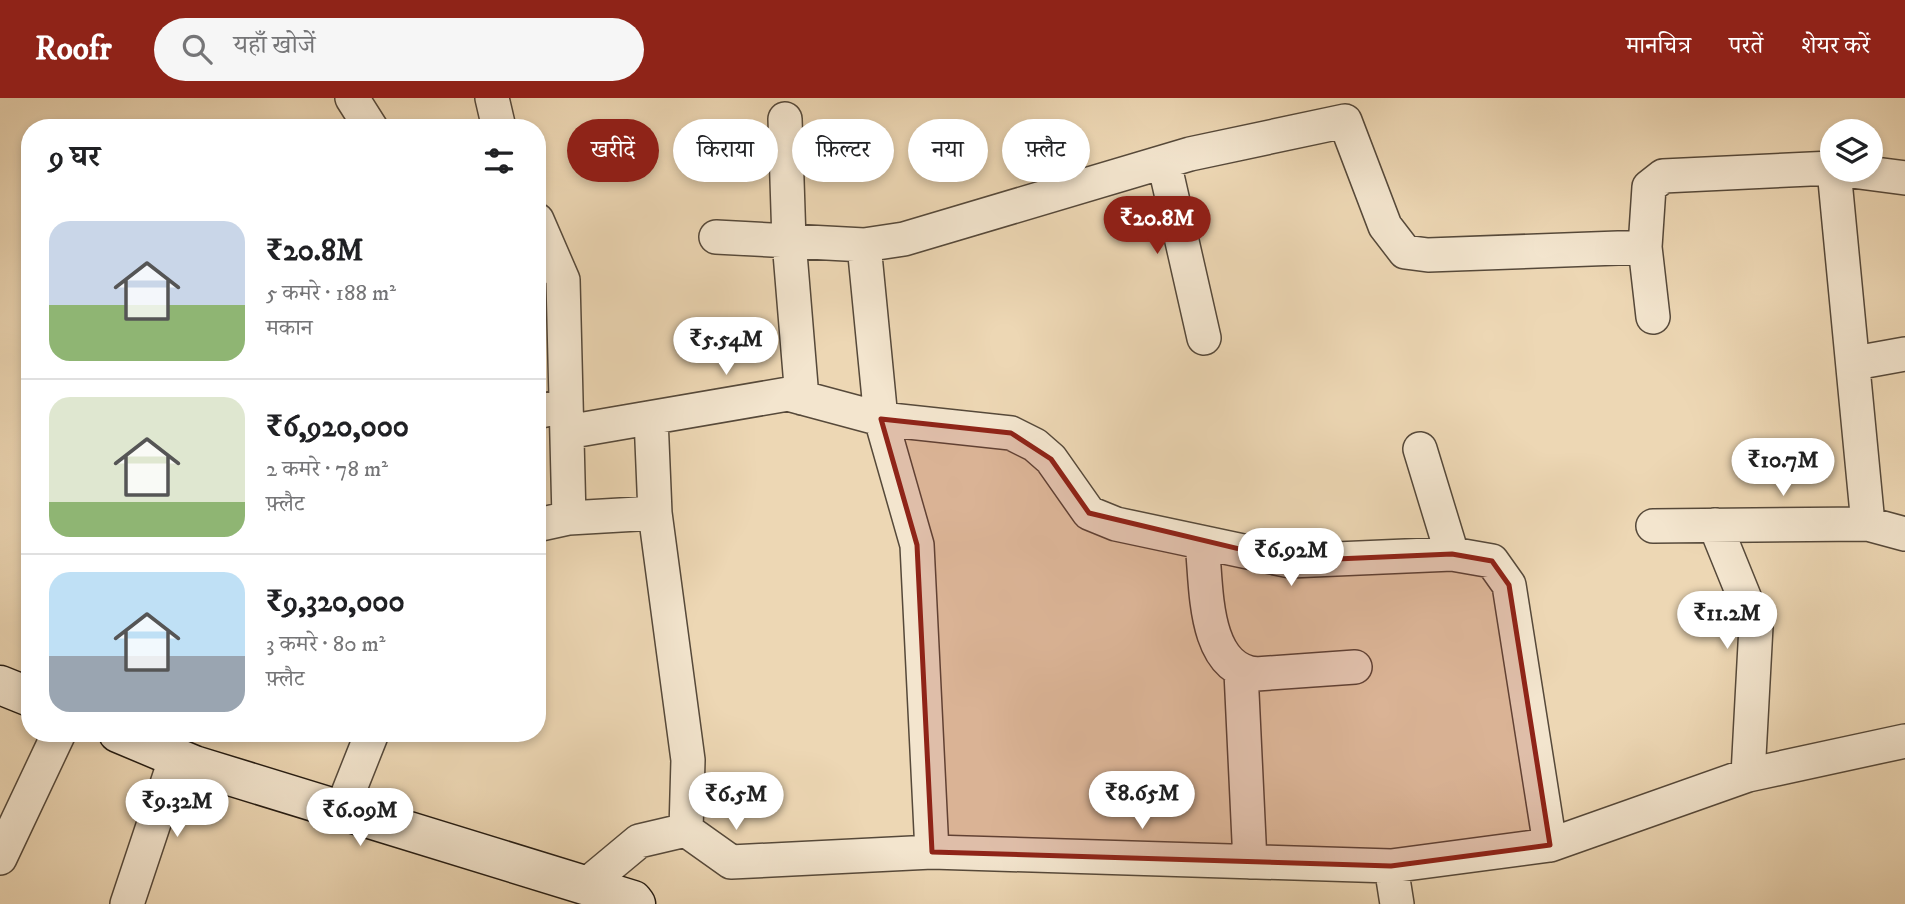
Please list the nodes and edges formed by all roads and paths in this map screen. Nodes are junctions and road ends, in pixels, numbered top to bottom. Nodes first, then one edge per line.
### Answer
1 (352, 98) edge
2 (492, 98) edge
3 (1344, 109) edge
4 (365, 119) edge
5 (497, 119) edge
6 (785, 119) dead end
7 (1164, 162) junction
8 (1820, 170) edge
9 (1883, 175) edge
10 (1905, 178) edge
11 (1834, 182) edge
12 (716, 237) dead end
13 (789, 241) junction
14 (864, 245) junction
15 (1645, 247) junction
16 (546, 265) edge
17 (550, 285) edge
18 (1653, 317) dead end
19 (1204, 338) dead end
20 (1905, 354) edge
21 (1855, 363) junction
22 (803, 398) junction
23 (557, 417) edge
24 (651, 418) junction
25 (881, 419) junction
26 (1420, 449) dead end
27 (655, 513) junction
28 (569, 518) junction
29 (546, 523) edge
30 (1868, 524) junction
31 (1653, 526) dead end
32 (1715, 526) junction
33 (1905, 534) edge
34 (1202, 543) junction
35 (1452, 554) junction
36 (1355, 667) dead end
37 (1241, 672) junction
38 (0, 685) edge
39 (21, 693) edge
40 (1905, 741) edge
41 (55, 742) edge
42 (140, 742) edge
43 (368, 742) edge
44 (176, 757) junction
45 (1748, 775) junction
46 (341, 811) junction
47 (686, 830) junction
48 (1550, 845) junction
49 (932, 852) junction
50 (0, 858) edge
51 (1250, 862) junction
52 (1391, 866) junction
53 (584, 886) junction
54 (127, 904) edge
55 (636, 904) edge
56 (1396, 904) edge

1 - 4 street
2 - 5 street
3 - 7 street
3 - 15 street
6 - 13 street
7 - 14 street
7 - 19 street
8 - 15 street
9 - 10 street
11 - 21 street
12 - 13 street
13 - 14 street
13 - 22 street
14 - 25 street
15 - 18 street
16 - 17 street
17 - 23 street
20 - 21 street
21 - 30 street
22 - 24 street
22 - 25 street
23 - 24 street
23 - 28 street
24 - 27 street
25 - 34 street
25 - 49 street
26 - 35 street
27 - 28 street
27 - 47 street
28 - 29 street
30 - 32 street
30 - 33 street
31 - 32 street
32 - 45 street
34 - 35 street
34 - 37 street
35 - 48 street
36 - 37 street
37 - 51 street
38 - 39 street
40 - 45 street
41 - 50 street
42 - 44 street
43 - 46 street
44 - 46 street
44 - 54 street
45 - 48 street
46 - 53 street
47 - 49 street
47 - 53 street
48 - 52 street
49 - 51 street
51 - 52 street
52 - 56 street
53 - 55 street

